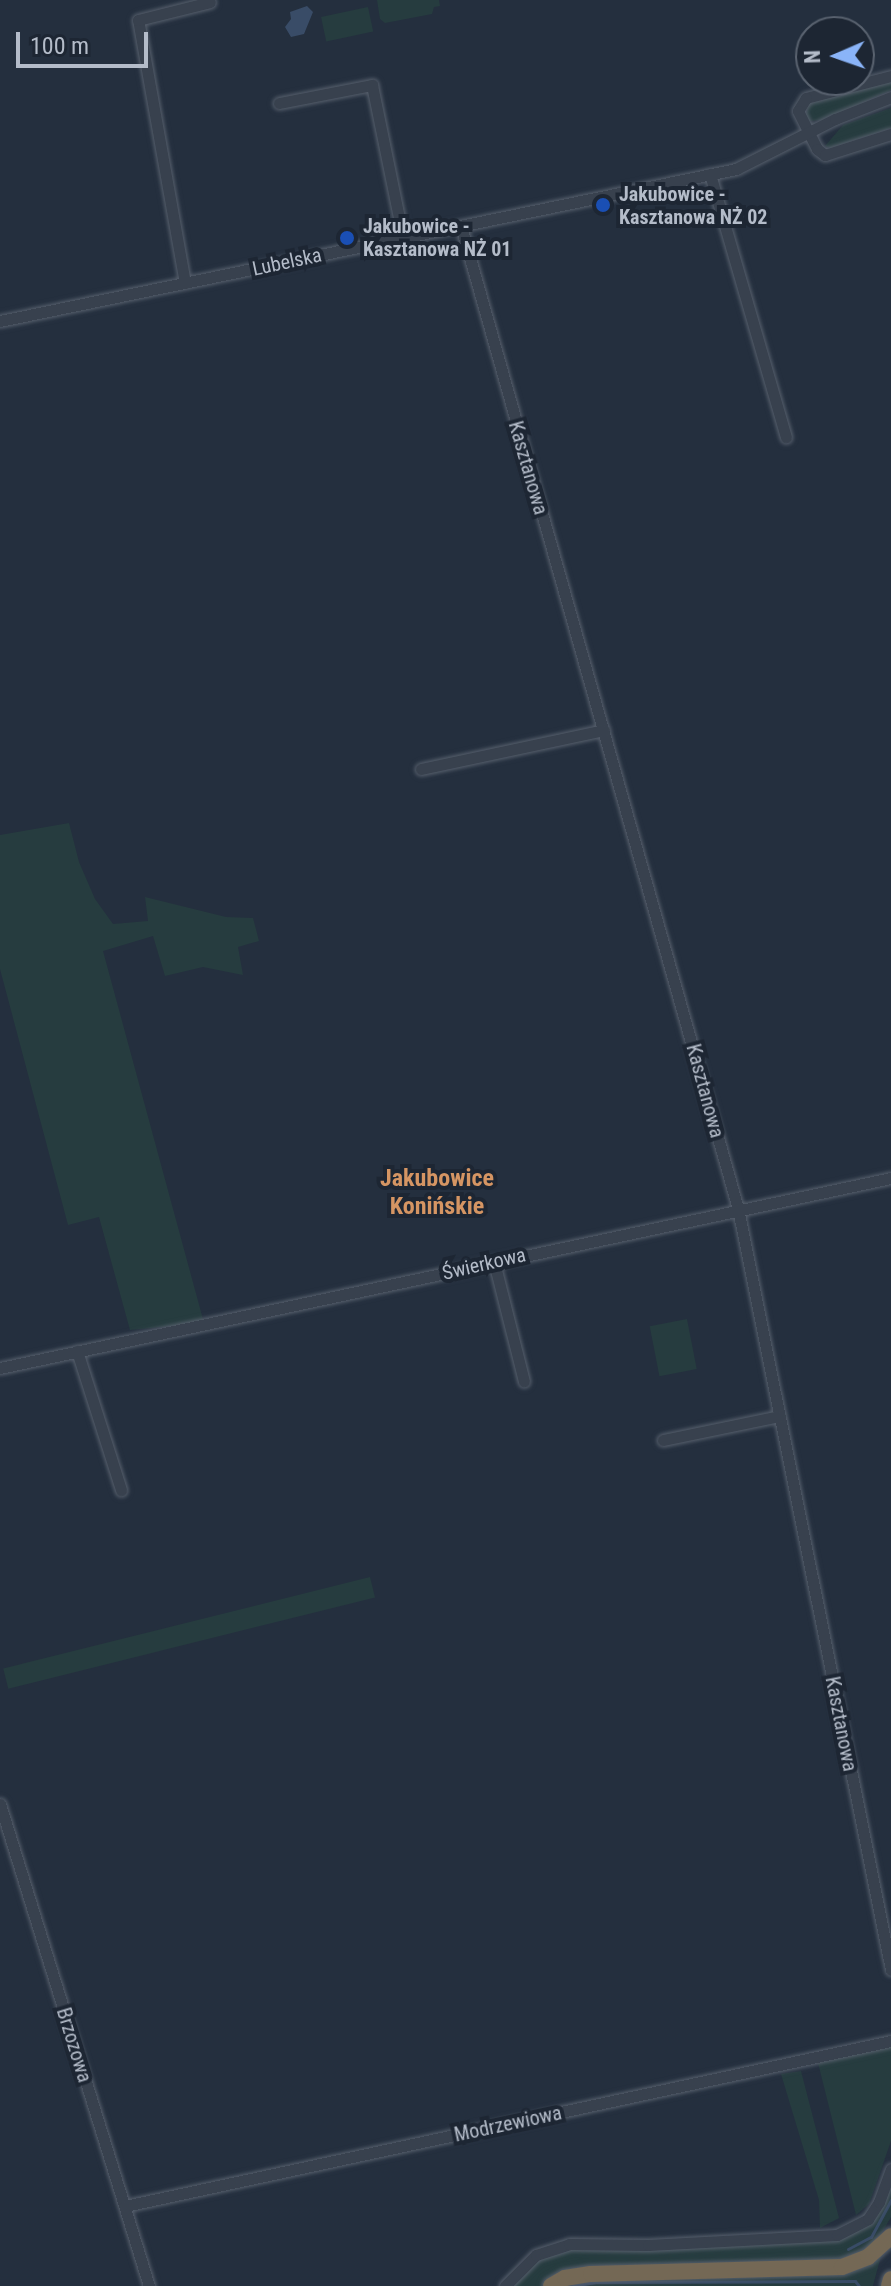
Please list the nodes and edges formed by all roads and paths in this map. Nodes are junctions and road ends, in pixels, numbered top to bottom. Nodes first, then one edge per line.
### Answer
1 (210, 2) edge
2 (891, 76) edge
3 (891, 97) edge
4 (279, 103) dead end
5 (808, 133) junction
6 (891, 134) edge
7 (710, 174) junction
8 (461, 226) junction
9 (403, 238) junction
10 (185, 283) junction
11 (0, 321) edge
12 (786, 437) dead end
13 (604, 730) junction
14 (421, 769) dead end
15 (891, 1178) edge
16 (738, 1209) junction
17 (494, 1262) junction
18 (77, 1351) junction
19 (0, 1368) edge
20 (524, 1381) dead end
21 (780, 1416) junction
22 (663, 1440) dead end
23 (121, 1490) dead end
24 (0, 1804) edge
25 (891, 1970) edge
26 (891, 2041) edge
27 (891, 2169) edge
28 (125, 2206) junction
29 (891, 2236) edge
30 (891, 2279) edge
31 (149, 2286) edge
32 (505, 2286) edge
33 (551, 2286) edge
34 (889, 2286) edge

1 - 10 street
2 - 5 street
3 - 5 street, Lubelska
4 - 9 street
5 - 6 street
5 - 7 street, Lubelska
7 - 8 street, Lubelska
7 - 12 street
8 - 9 street, Lubelska
8 - 13 street, Kasztanowa
9 - 10 street, Lubelska
10 - 11 street, Lubelska
13 - 14 street
13 - 16 street, Kasztanowa
15 - 16 street, Świerkowa
16 - 17 street, Świerkowa
16 - 21 street, Kasztanowa
17 - 18 street, Świerkowa
17 - 20 street
18 - 19 street, Świerkowa
18 - 23 street
21 - 22 street
21 - 25 street, Kasztanowa
24 - 28 street, Brzozowa
26 - 28 street, Modrzewiowa
27 - 32 street
28 - 31 street, Brzozowa
29 - 33 highway
30 - 34 highway

